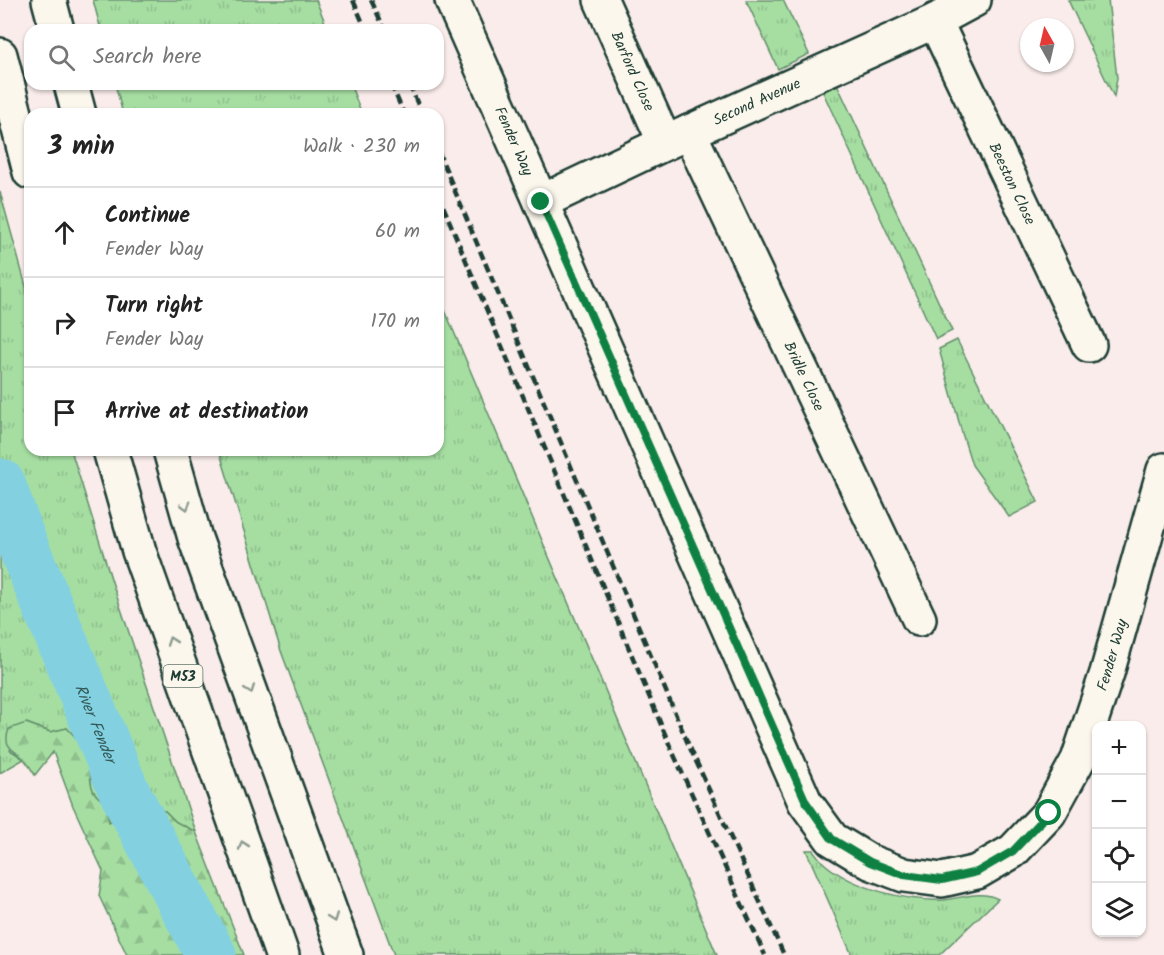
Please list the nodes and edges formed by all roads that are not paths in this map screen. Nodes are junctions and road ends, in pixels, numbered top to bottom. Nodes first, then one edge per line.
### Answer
1 (49, 0) edge
2 (452, 0) edge
3 (601, 0) edge
4 (974, 0) edge
5 (935, 21) junction
6 (55, 24) edge
7 (0, 55) edge
8 (72, 90) edge
9 (77, 108) edge
10 (677, 138) junction
11 (24, 149) edge
12 (541, 202) junction
13 (1089, 345) dead end
14 (112, 456) edge
15 (172, 456) edge
16 (1164, 470) edge
17 (919, 619) dead end
18 (282, 955) edge
19 (346, 955) edge

1 - 6 main road
2 - 12 main road, Fender Way
3 - 10 main road, Barford Close
4 - 5 main road, Second Avenue
5 - 10 main road, Second Avenue
5 - 13 main road, Beeston Close
7 - 11 main road
8 - 9 main road
10 - 12 main road, Second Avenue
10 - 17 main road, Bridle Close
12 - 16 main road, Fender Way
18 -> 14 main road, M53
15 -> 19 main road

